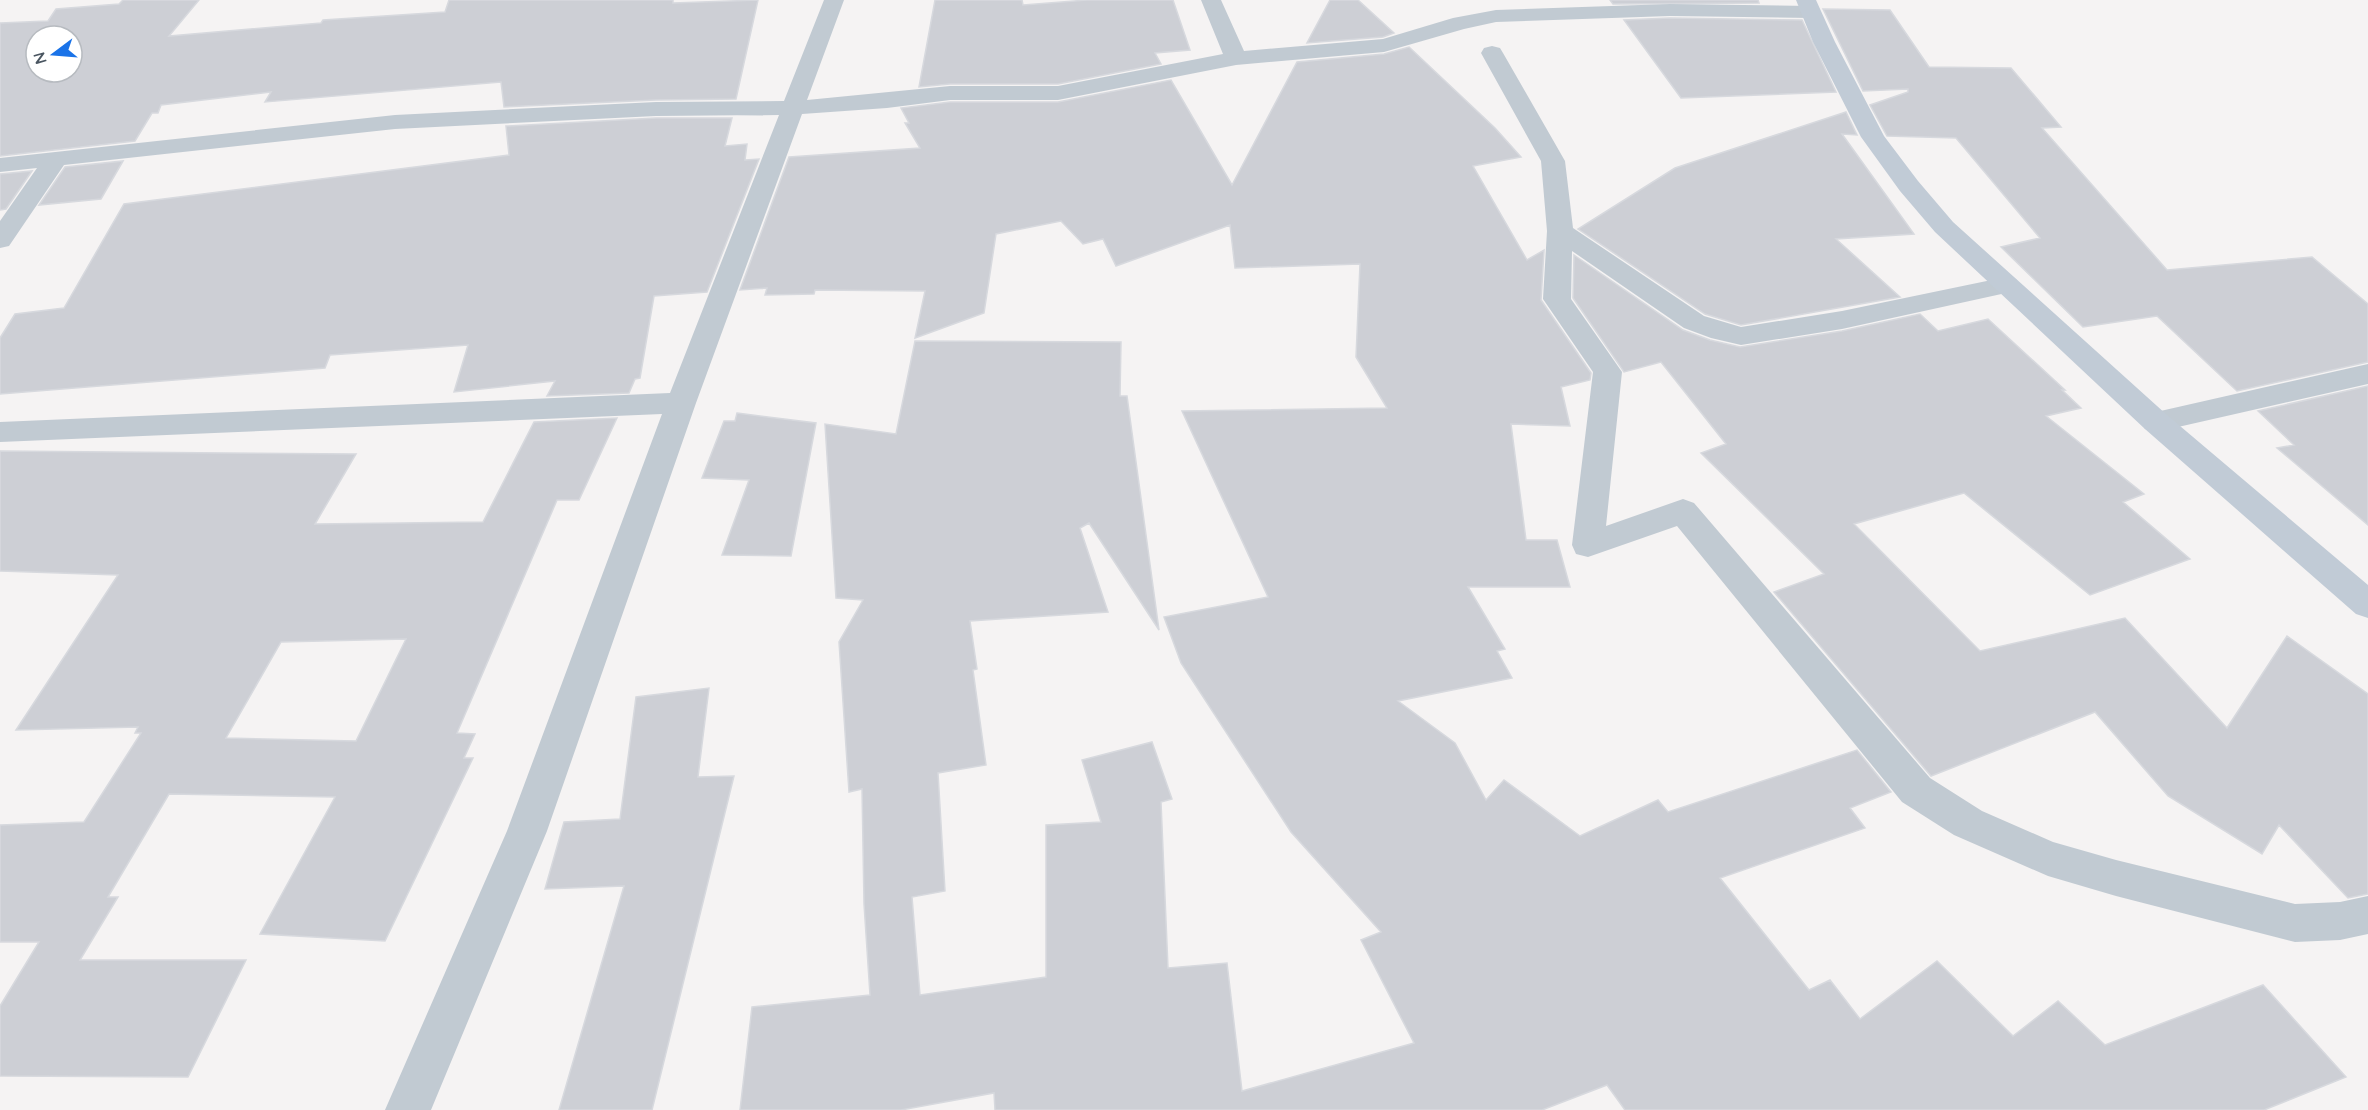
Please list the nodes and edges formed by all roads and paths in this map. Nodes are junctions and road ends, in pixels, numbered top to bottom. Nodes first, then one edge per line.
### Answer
1 (834, 0) edge
2 (1211, 0) edge
3 (1808, 6) edge
4 (1492, 53) dead end
5 (1236, 58) junction
6 (794, 108) junction
7 (56, 159) junction
8 (0, 165) edge
9 (1560, 231) junction
10 (0, 240) edge
11 (2006, 285) junction
12 (2368, 374) edge
13 (681, 403) junction
14 (2156, 422) junction
15 (0, 432) edge
16 (2368, 605) edge
17 (2368, 915) edge
18 (408, 1110) edge

1 - 6 street
2 - 5 street
3 - 5 street
3 - 11 street
4 - 9 street
5 - 6 street
6 - 7 street
6 - 13 street
7 - 8 street
7 - 10 street
9 - 11 street
9 - 17 street
11 - 14 street
12 - 14 street
13 - 15 street
13 - 18 street
14 - 16 street

